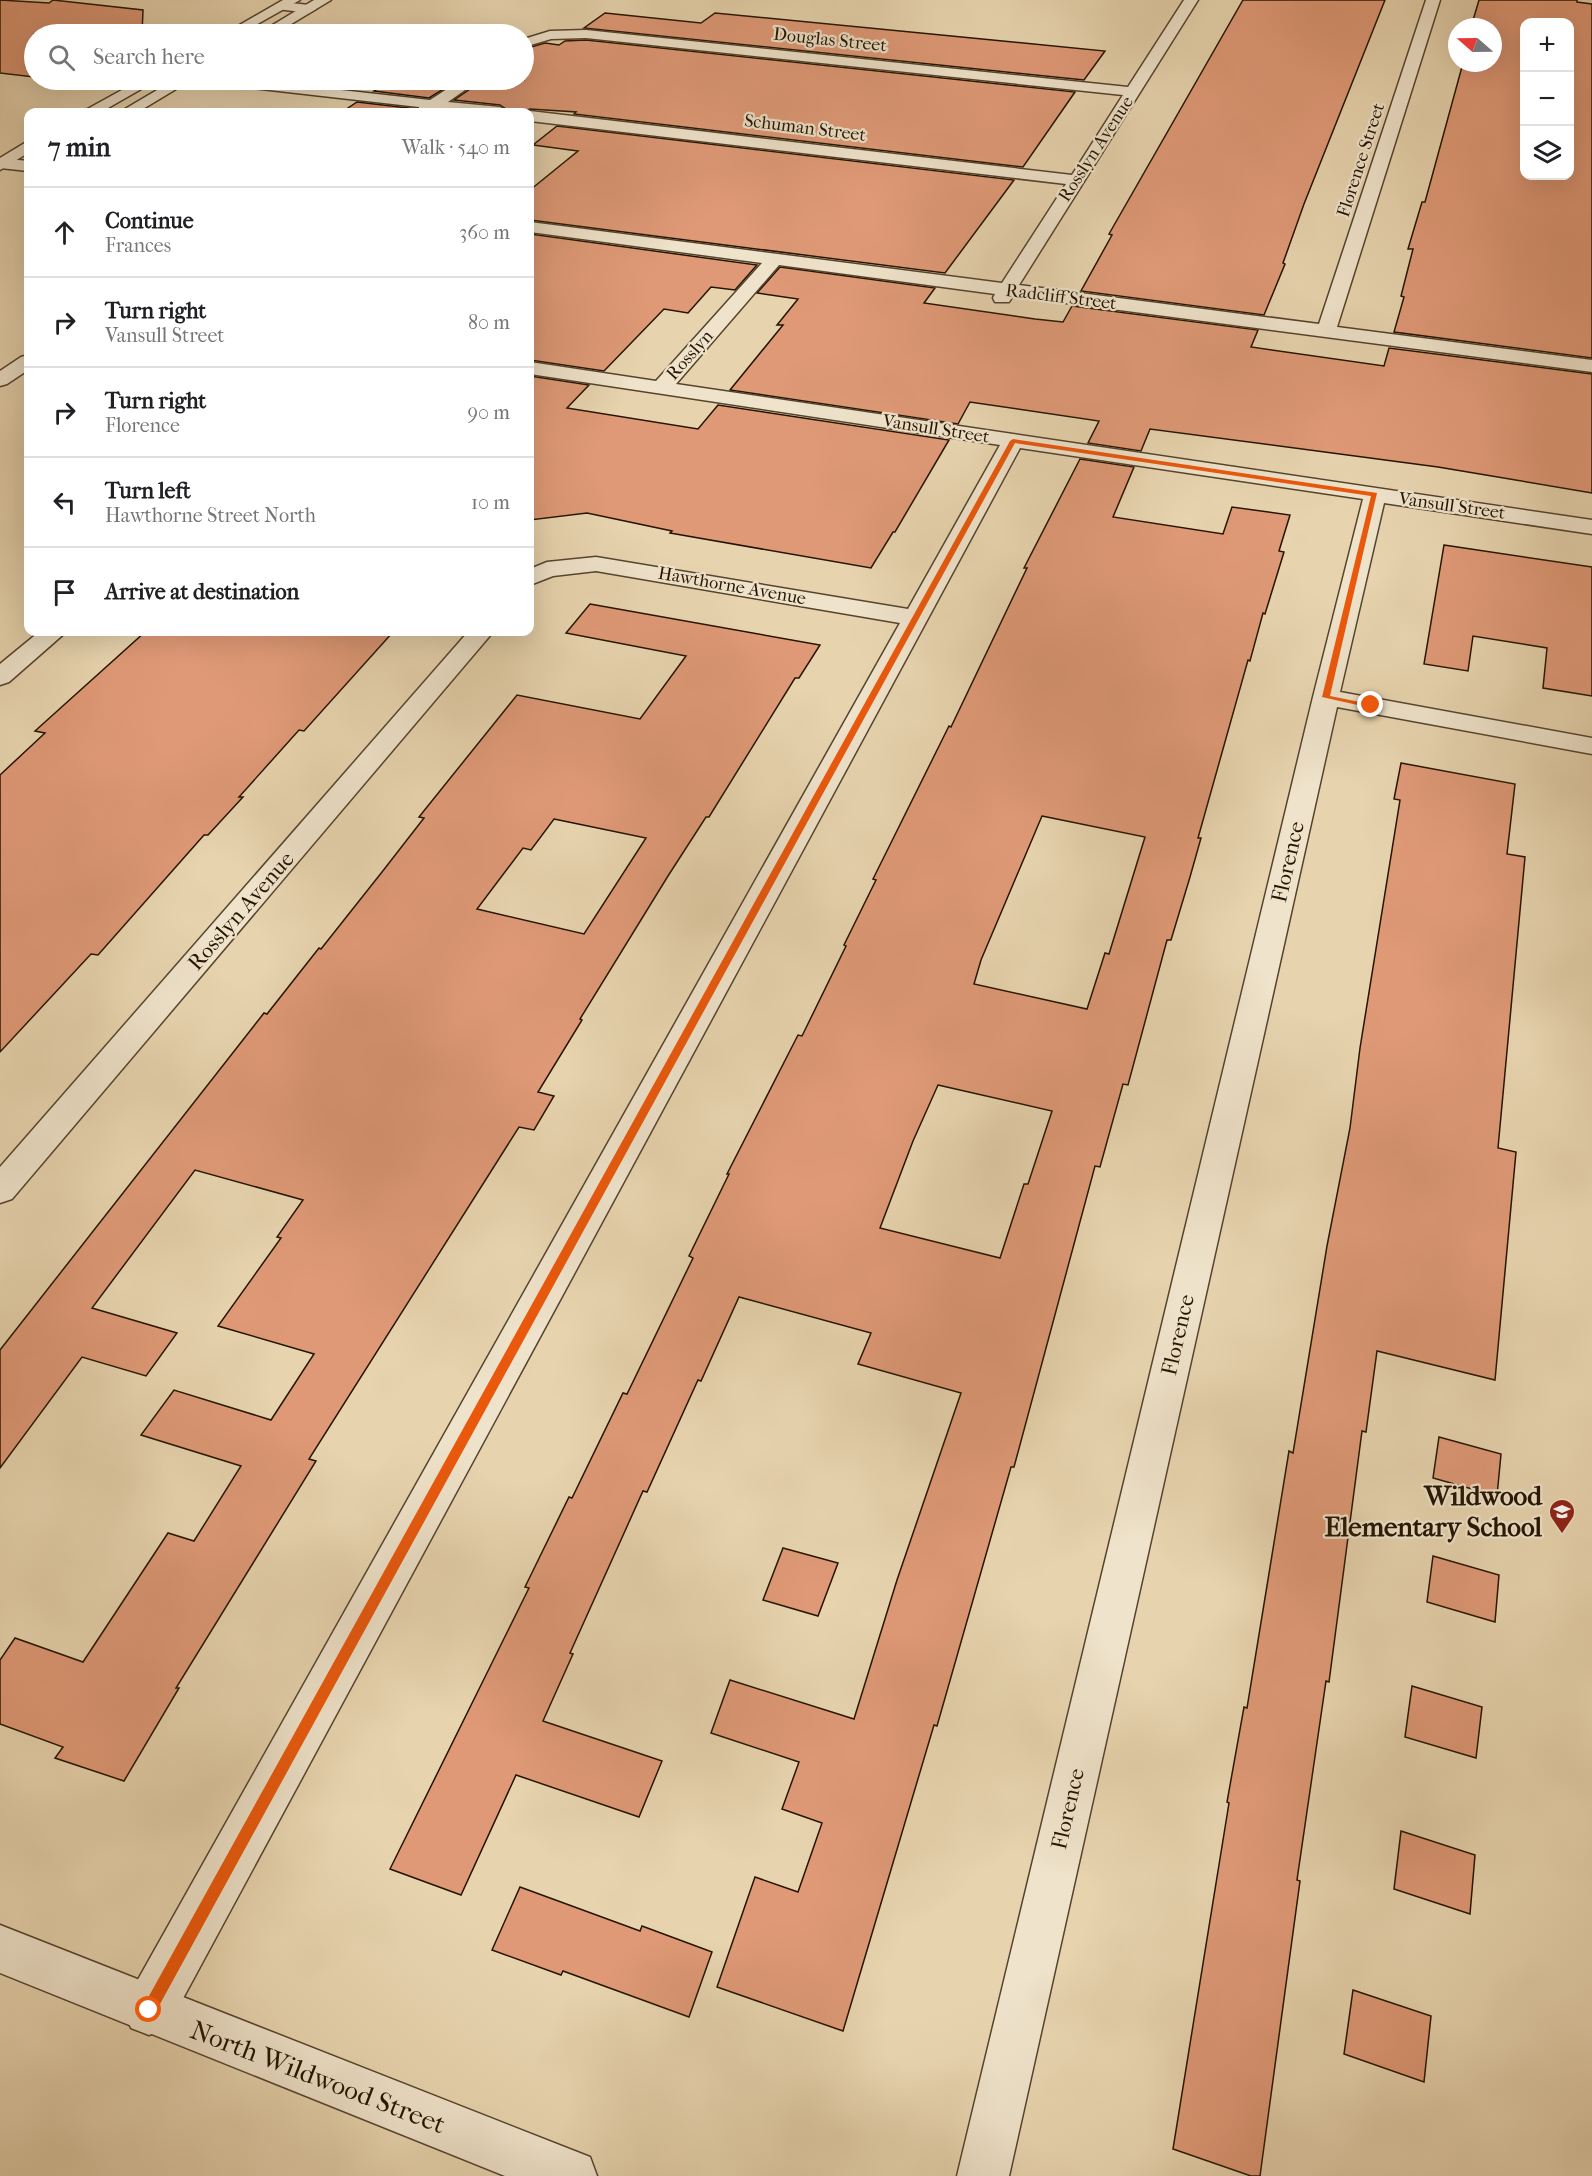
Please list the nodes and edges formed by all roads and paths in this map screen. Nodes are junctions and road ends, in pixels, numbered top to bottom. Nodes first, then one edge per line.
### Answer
1 (324, 0) edge
2 (1191, 0) edge
3 (1433, 0) edge
4 (288, 3) edge
5 (309, 9) junction
6 (249, 24) edge
7 (281, 24) edge
8 (534, 40) edge
9 (131, 90) edge
10 (166, 90) edge
11 (289, 90) edge
12 (455, 90) edge
13 (1134, 92) junction
14 (98, 108) edge
15 (133, 108) edge
16 (420, 108) edge
17 (428, 108) edge
18 (534, 116) edge
19 (24, 149) edge
20 (1, 163) edge
21 (24, 166) edge
22 (24, 169) edge
23 (0, 180) edge
24 (1075, 180) junction
25 (534, 228) edge
26 (775, 259) junction
27 (1005, 294) junction
28 (1326, 332) junction
29 (24, 364) edge
30 (1592, 366) edge
31 (534, 369) edge
32 (0, 380) edge
33 (661, 388) junction
34 (1013, 441) junction
35 (1375, 495) junction
36 (1592, 527) edge
37 (538, 573) edge
38 (915, 618) junction
39 (49, 636) edge
40 (478, 636) edge
41 (0, 678) edge
42 (1326, 697) junction
43 (1592, 746) edge
44 (0, 1190) edge
45 (0, 1949) edge
46 (149, 2010) junction
47 (571, 2176) edge
48 (983, 2176) edge

1 - 5 street
2 - 13 street, Rosslyn Avenue
3 - 28 street, Florence Street
4 - 5 street
4 - 6 street
5 - 7 street
8 - 13 street, Douglas Street
9 - 14 street
10 - 15 street
11 - 16 street
12 - 17 street
13 - 24 street, Rosslyn Avenue
18 - 24 street, Schuman Street
19 - 20 street
20 - 21 street
22 - 23 street
24 - 27 street, Rosslyn Avenue
25 - 26 street, Radcliff Street
26 - 27 street, Radcliff Street
26 - 33 street, Rosslyn
27 - 28 street, Radcliff Street
28 - 30 street, Radcliff Street
29 - 32 street
31 - 33 street, Vansull Street
33 - 34 street, Vansull Street
34 - 35 street, Vansull Street
34 - 38 street
35 - 36 street, Vansull Street
35 - 42 street, Florence
37 - 38 street, Hawthorne Avenue
38 - 46 street
39 - 41 street
40 - 44 street, Rosslyn Avenue
42 - 43 street
42 - 48 street, Florence
45 - 46 street, North Wildwood Street
46 - 47 street, North Wildwood Street

